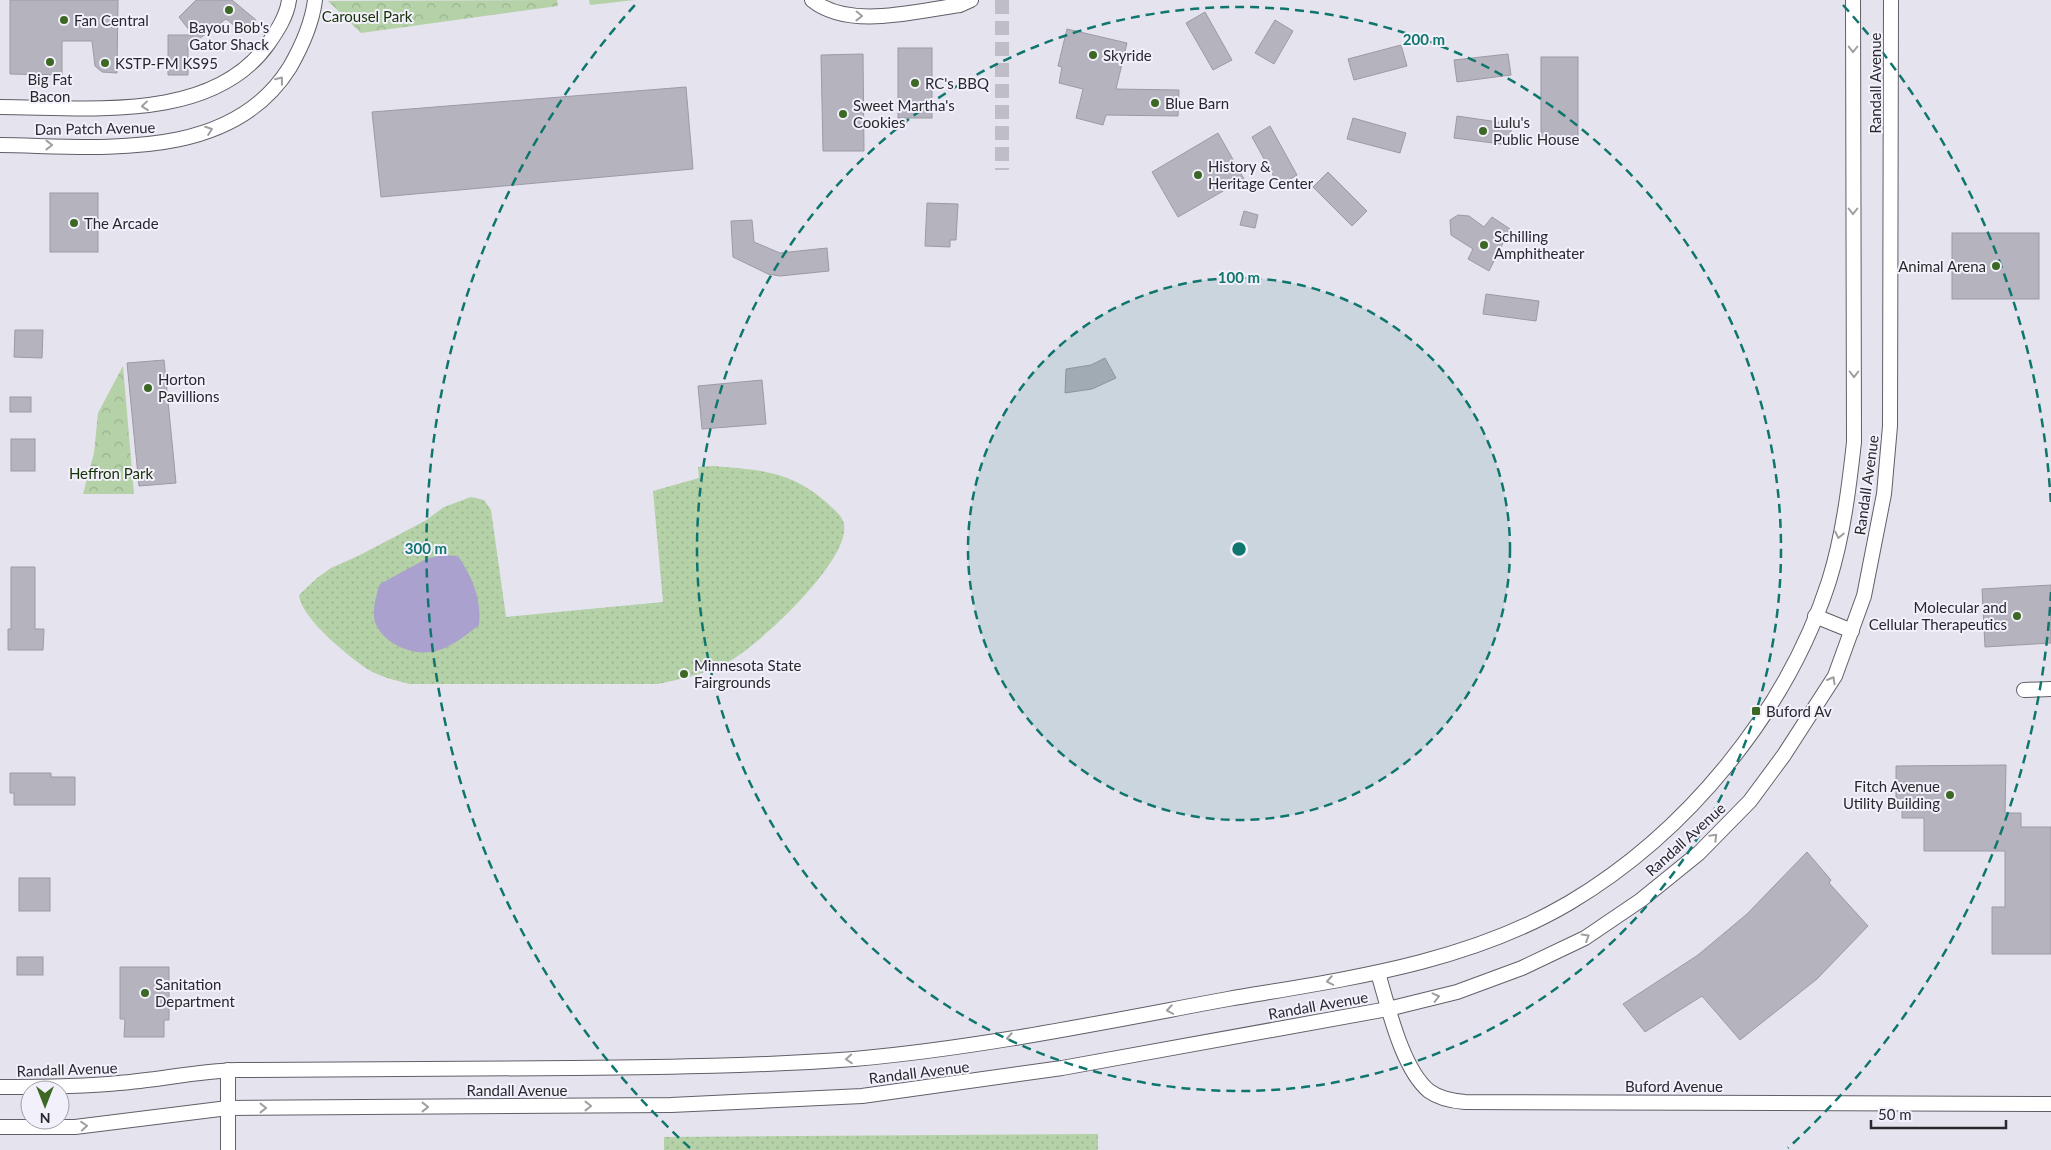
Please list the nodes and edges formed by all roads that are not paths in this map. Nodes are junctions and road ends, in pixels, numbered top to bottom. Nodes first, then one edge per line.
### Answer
1 (289, 0) edge
2 (315, 0) edge
3 (971, 0) edge
4 (1853, 0) edge
5 (1891, 0) edge
6 (813, 1) edge
7 (0, 107) edge
8 (0, 145) edge
9 (1815, 616) junction
10 (1852, 631) junction
11 (2051, 689) edge
12 (2024, 690) dead end
13 (1378, 973) junction
14 (1388, 1009) junction
15 (228, 1070) junction
16 (0, 1087) edge
17 (2051, 1104) edge
18 (228, 1108) junction
19 (0, 1127) edge
20 (228, 1150) edge

1 -> 7 street, Dan Patch Avenue
8 -> 2 street, Dan Patch Avenue
6 -> 3 street
4 -> 9 street, Randall Avenue
5 - 10 street, Randall Avenue
9 - 10 street
9 - 13 street, Randall Avenue
14 -> 10 street, Randall Avenue
11 - 12 street
13 - 14 street, Buford Avenue
13 -> 15 street, Randall Avenue
14 - 17 street, Buford Avenue
18 -> 14 street, Randall Avenue
15 - 16 street, Randall Avenue
15 - 18 street
19 -> 18 street, Randall Avenue
18 - 20 street

